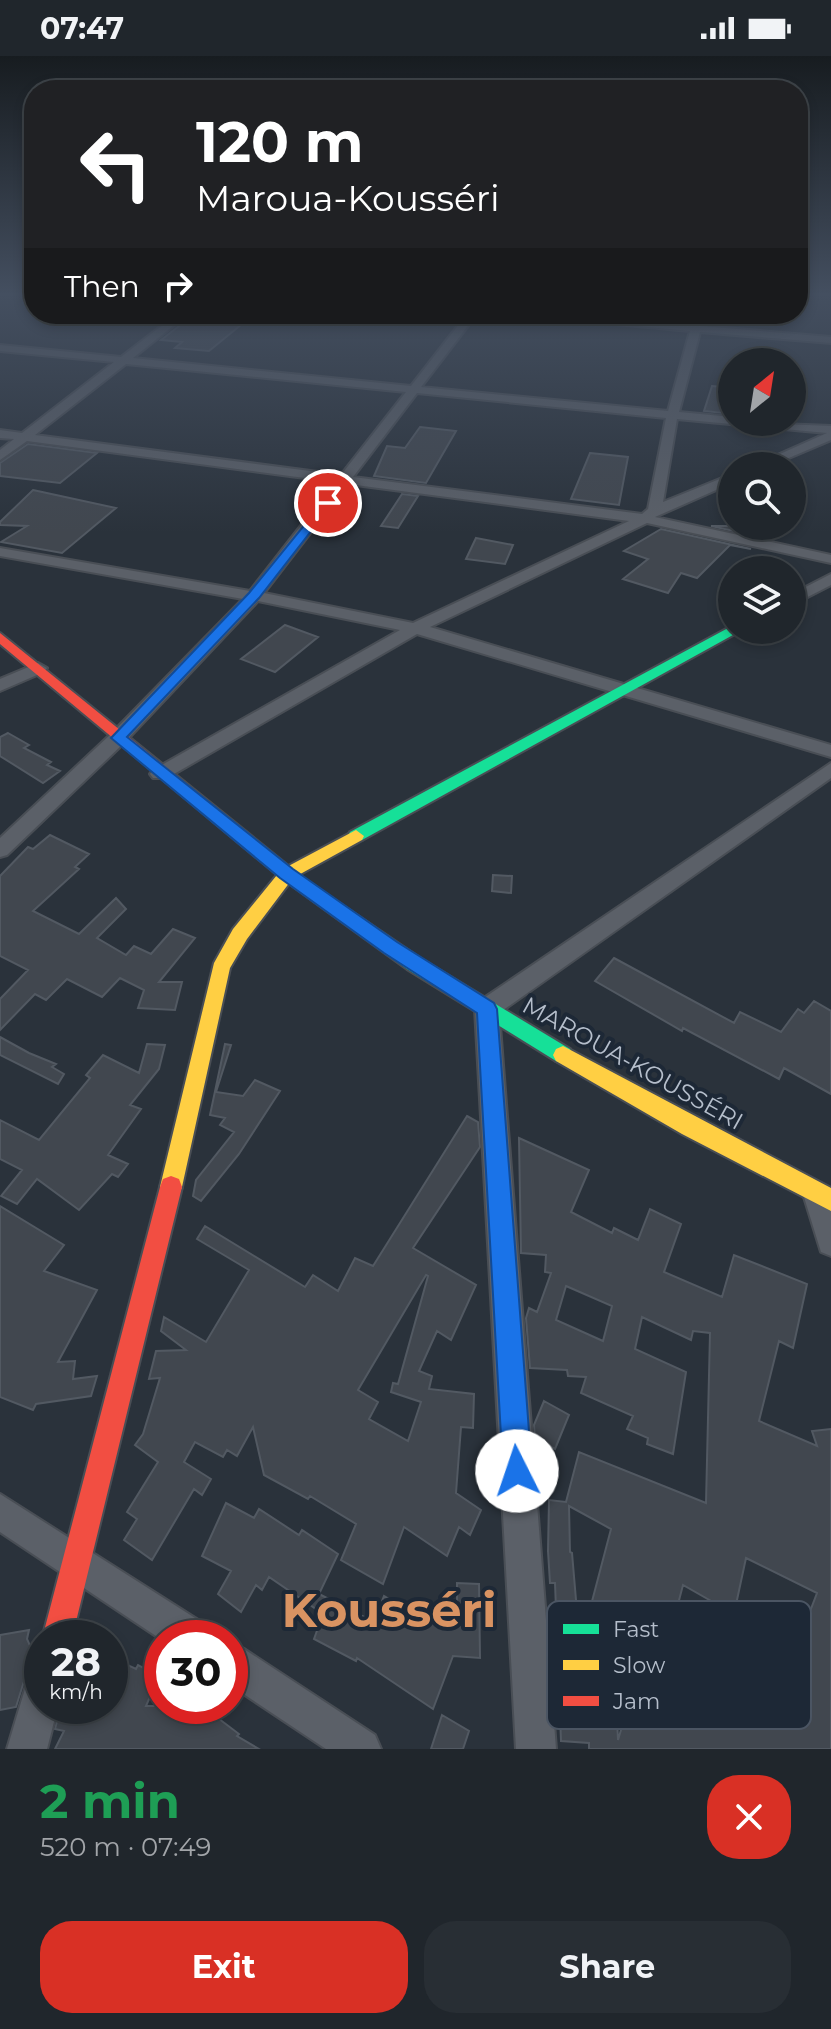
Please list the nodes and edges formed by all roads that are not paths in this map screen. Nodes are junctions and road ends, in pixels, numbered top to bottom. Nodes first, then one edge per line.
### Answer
1 (102, 375) edge
2 (267, 375) edge
3 (425, 375) edge
4 (683, 375) edge
5 (414, 389) junction
6 (672, 416) junction
7 (718, 420) edge
8 (806, 430) edge
9 (831, 433) edge
10 (0, 434) edge
11 (23, 437) junction
12 (790, 452) edge
13 (0, 456) edge
14 (346, 480) junction
15 (718, 484) edge
16 (650, 515) junction
17 (0, 552) edge
18 (831, 559) edge
19 (831, 579) edge
20 (806, 592) edge
21 (254, 596) junction
22 (415, 628) junction
23 (0, 637) edge
24 (718, 639) edge
25 (38, 668) junction
26 (0, 686) edge
27 (624, 689) junction
28 (118, 738) junction
29 (831, 751) edge
30 (831, 769) edge
31 (160, 774) junction
32 (0, 850) edge
33 (287, 874) junction
34 (487, 1009) junction
35 (824, 1196) edge
36 (831, 1242) edge
37 (0, 1511) edge
38 (77, 1562) junction
39 (62, 1620) edge
40 (166, 1620) edge
41 (248, 1675) edge
42 (34, 1724) edge
43 (27, 1749) edge
44 (361, 1749) edge
45 (536, 1749) edge

1 - 11 street
2 - 5 street
3 - 5 street
4 - 6 street
5 - 6 street
5 - 14 street
6 - 7 street
6 - 16 street
8 - 9 street
9 - 12 street
10 - 11 street
11 - 13 street
11 - 14 street
14 - 16 street
14 - 21 street
15 - 16 street
16 - 18 street
16 - 22 street
17 - 21 street
19 - 20 street
21 - 22 street
21 - 28 street
22 - 27 street
22 - 31 street
23 - 25 main road, MAROUA-KOUSSÉRI
24 - 27 main road
25 - 26 street
25 - 28 main road, MAROUA-KOUSSÉRI
27 - 29 street
27 - 33 main road
28 - 31 main road, MAROUA-KOUSSÉRI
28 - 32 street
30 - 34 street
31 - 33 main road, MAROUA-KOUSSÉRI
33 - 34 main road, MAROUA-KOUSSÉRI
33 - 38 main road
34 - 35 main road, MAROUA-KOUSSÉRI
34 - 45 street
35 - 36 street
37 - 38 street
38 - 39 main road
38 - 40 street
41 - 44 street
42 - 43 street

